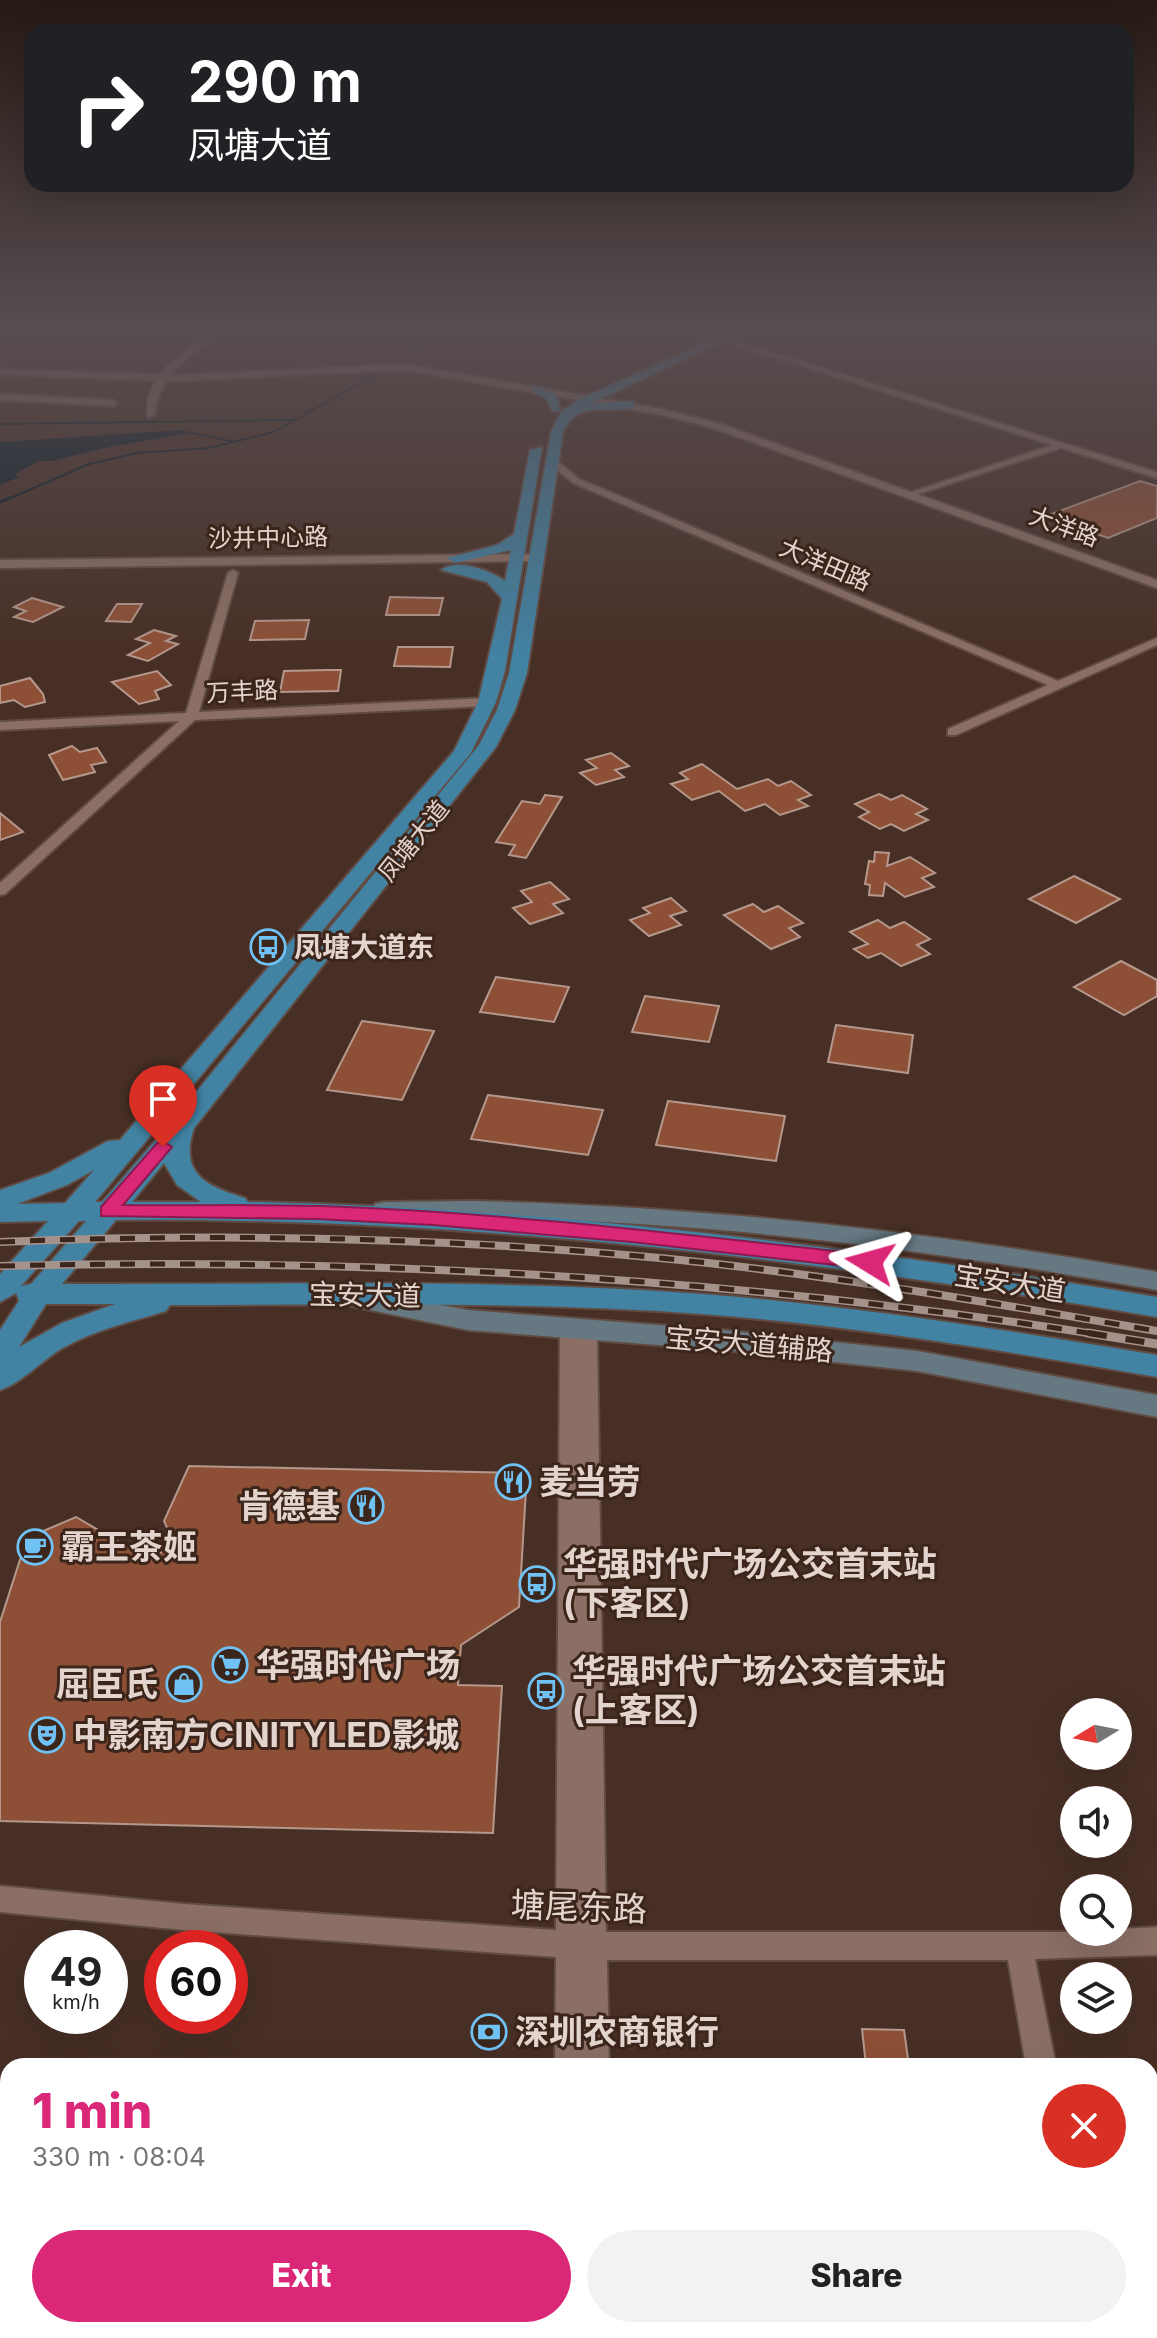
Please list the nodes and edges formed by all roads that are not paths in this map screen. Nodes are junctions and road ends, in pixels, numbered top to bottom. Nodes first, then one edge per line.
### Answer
1 (539, 439) edge
2 (557, 439) edge
3 (768, 439) edge
4 (1043, 439) edge
5 (1061, 445) junction
6 (553, 462) junction
7 (1157, 475) edge
8 (576, 481) junction
9 (549, 484) junction
10 (916, 494) junction
11 (521, 536) junction
12 (526, 563) junction
13 (0, 564) edge
14 (452, 564) junction
15 (233, 573) junction
16 (0, 576) edge
17 (1157, 581) edge
18 (509, 598) junction
19 (1157, 641) edge
20 (1058, 685) junction
21 (487, 702) junction
22 (191, 717) junction
23 (0, 726) edge
24 (952, 732) dead end
25 (0, 891) edge
26 (184, 1124) junction
27 (139, 1130) junction
28 (0, 1200) edge
29 (69, 1212) junction
30 (107, 1212) junction
31 (274, 1212) junction
32 (0, 1213) edge
33 (317, 1213) junction
34 (1157, 1281) edge
35 (213, 1293) junction
36 (0, 1294) edge
37 (38, 1294) junction
38 (340, 1295) junction
39 (1157, 1307) edge
40 (578, 1329) junction
41 (0, 1353) edge
42 (1157, 1366) edge
43 (0, 1379) edge
44 (1157, 1406) edge
45 (0, 1899) edge
46 (1157, 1941) edge
47 (582, 1946) junction
48 (1019, 1946) junction
49 (571, 2058) edge
50 (593, 2058) edge
51 (1040, 2058) edge

1 - 11 main road, 凤塘大道
2 - 6 main road, 凤塘大道
3 - 10 street, 大洋路
4 - 5 street
5 - 7 street
5 - 10 street
6 - 8 street, 大洋田路
6 - 9 main road, 凤塘大道
8 - 9 street, 大洋田路
8 - 20 street, 大洋田路
9 - 12 main road, 凤塘大道
10 - 17 street, 大洋路
11 - 12 main road, 凤塘大道
11 - 14 main road
12 - 14 street, 沙井中心路
12 - 18 main road, 凤塘大道
12 - 26 main road, 凤塘大道
13 - 14 street, 沙井中心路
14 - 15 street, 沙井中心路
14 - 18 main road
15 - 16 street, 沙井中心路
15 - 22 street
18 - 21 main road, 凤塘大道
19 - 20 street
20 - 24 street
21 - 22 street, 万丰路
21 - 27 main road, 凤塘大道
22 - 23 street, 万丰路
22 - 25 street
26 - 30 main road, 凤塘大道
26 - 31 main road
27 - 28 main road
27 - 29 main road, 凤塘大道
29 - 30 main road, 宝安大道
29 - 32 main road, 宝安大道
29 - 36 main road, 凤塘大道
30 - 31 main road, 宝安大道
30 - 37 main road, 凤塘大道
31 - 33 main road, 宝安大道
33 - 34 main road
33 - 39 main road, 宝安大道
35 - 37 main road, 宝安大道
35 - 38 main road, 宝安大道
35 - 43 main road
36 - 37 main road, 宝安大道
37 - 41 main road, 凤塘大道
38 - 40 main road, 宝安大道辅路
38 - 42 main road, 宝安大道
40 - 44 main road, 宝安大道辅路
40 - 47 street
45 - 47 street, 塘尾东路
46 - 48 street, 塘尾东路
47 - 48 street, 塘尾东路
47 - 49 street
47 - 50 street
48 - 51 street

